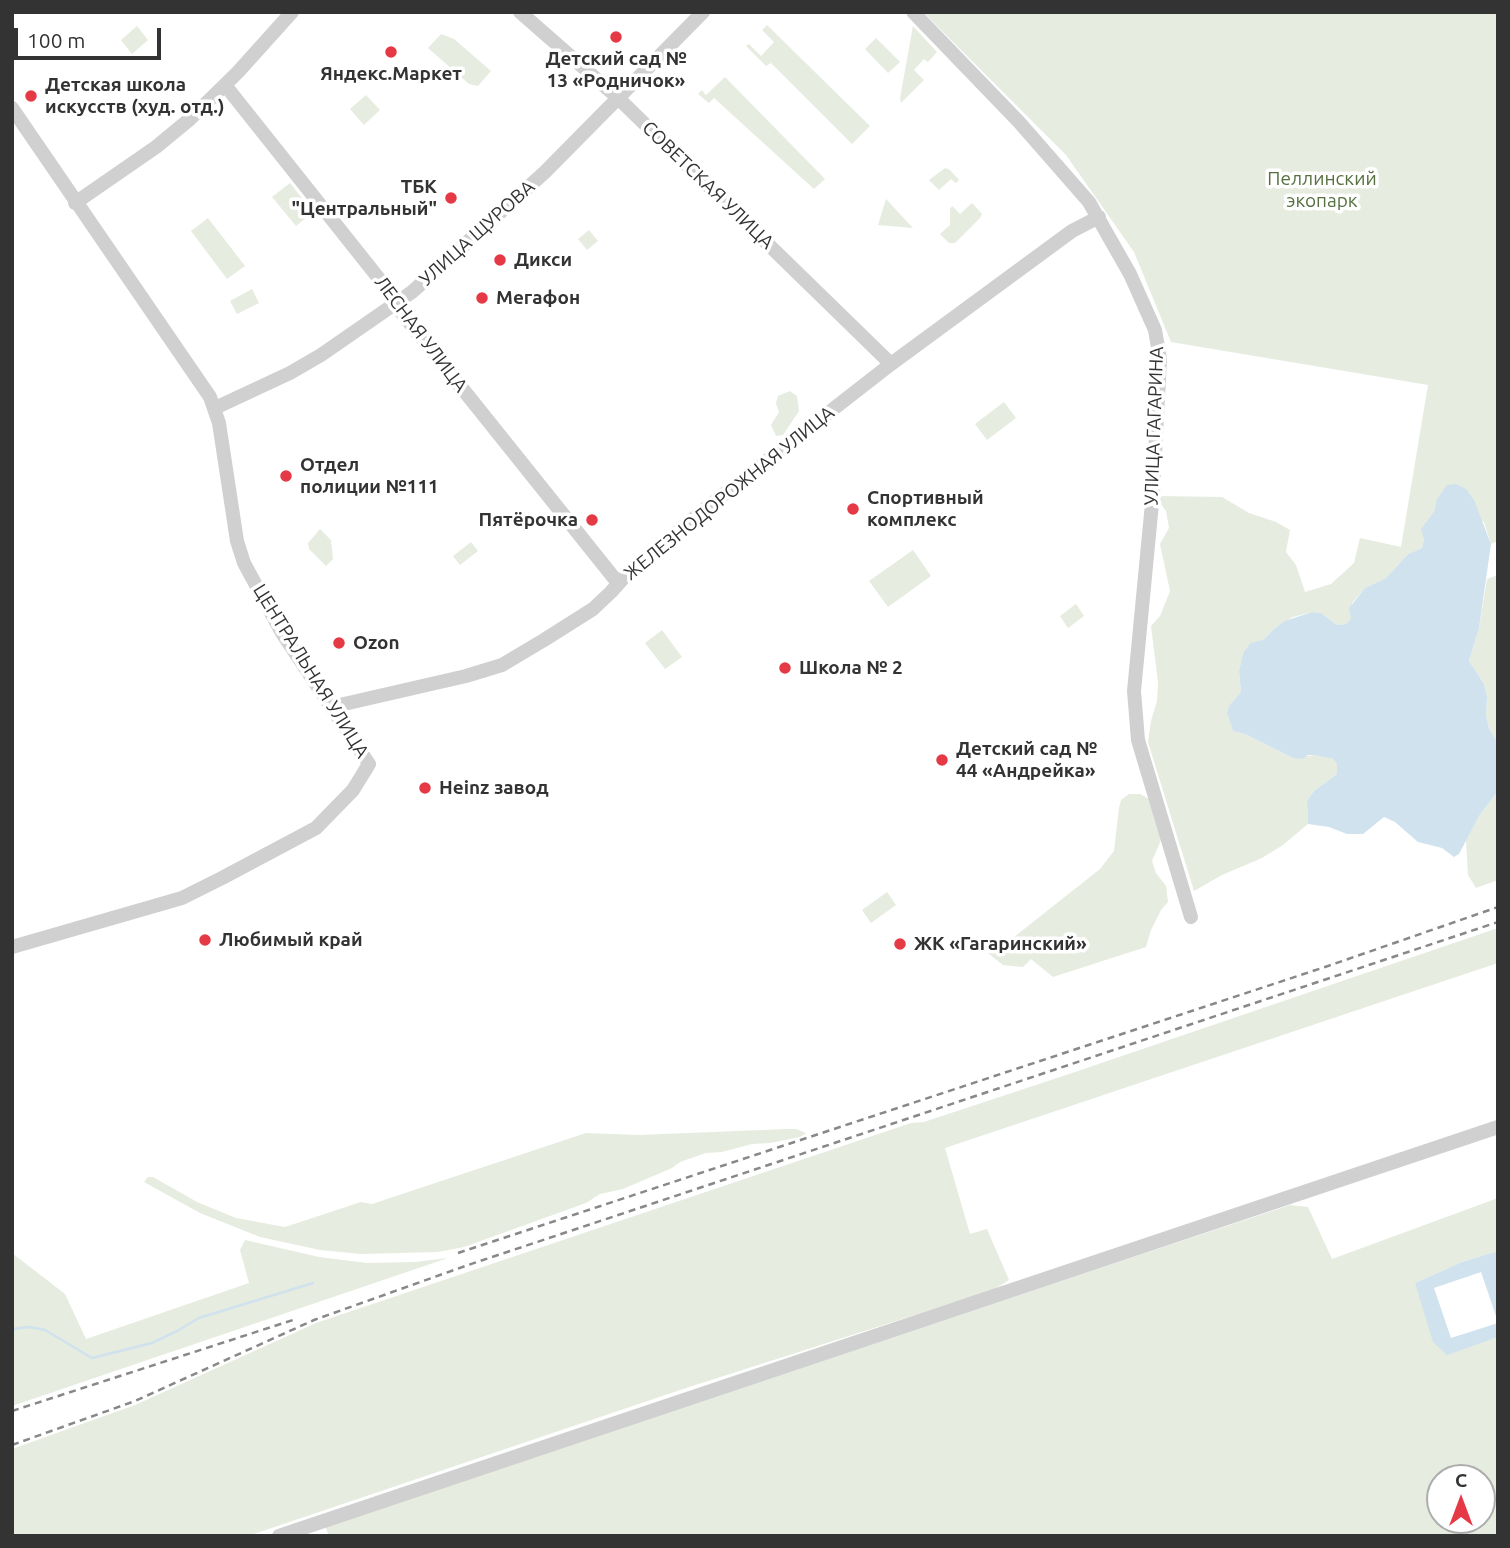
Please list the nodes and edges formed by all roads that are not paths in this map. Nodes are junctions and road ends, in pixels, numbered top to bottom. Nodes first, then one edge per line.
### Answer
1 (292, 12) edge
2 (520, 12) edge
3 (703, 12) edge
4 (913, 12) edge
5 (225, 85) junction
6 (617, 97) junction
7 (12, 108) edge
8 (75, 202) junction
9 (1099, 217) junction
10 (397, 303) junction
11 (891, 364) junction
12 (215, 408) junction
13 (618, 583) junction
14 (331, 707) junction
15 (1191, 917) dead end
16 (12, 947) edge
17 (1498, 1127) edge
18 (279, 1536) edge

1 - 5 street
2 - 6 street, СОВЕТСКАЯ УЛИЦА
3 - 6 street, УЛИЦА ЩУРОВА
4 - 9 street, УЛИЦА ГАГАРИНА
5 - 8 street
5 - 10 street, ЛЕСНАЯ УЛИЦА
6 - 10 street, УЛИЦА ЩУРОВА
6 - 11 street, СОВЕТСКАЯ УЛИЦА
7 - 8 street, ЦЕНТРАЛЬНАЯ УЛИЦА
8 - 12 street, ЦЕНТРАЛЬНАЯ УЛИЦА
9 - 11 street, ЖЕЛЕЗНОДОРОЖНАЯ УЛИЦА
9 - 15 street, УЛИЦА ГАГАРИНА
10 - 12 street, УЛИЦА ЩУРОВА
10 - 13 street, ЛЕСНАЯ УЛИЦА
11 - 13 street, ЖЕЛЕЗНОДОРОЖНАЯ УЛИЦА
12 - 14 street, ЦЕНТРАЛЬНАЯ УЛИЦА
13 - 14 street, ЖЕЛЕЗНОДОРОЖНАЯ УЛИЦА
14 - 16 street, ЦЕНТРАЛЬНАЯ УЛИЦА
17 - 18 street

